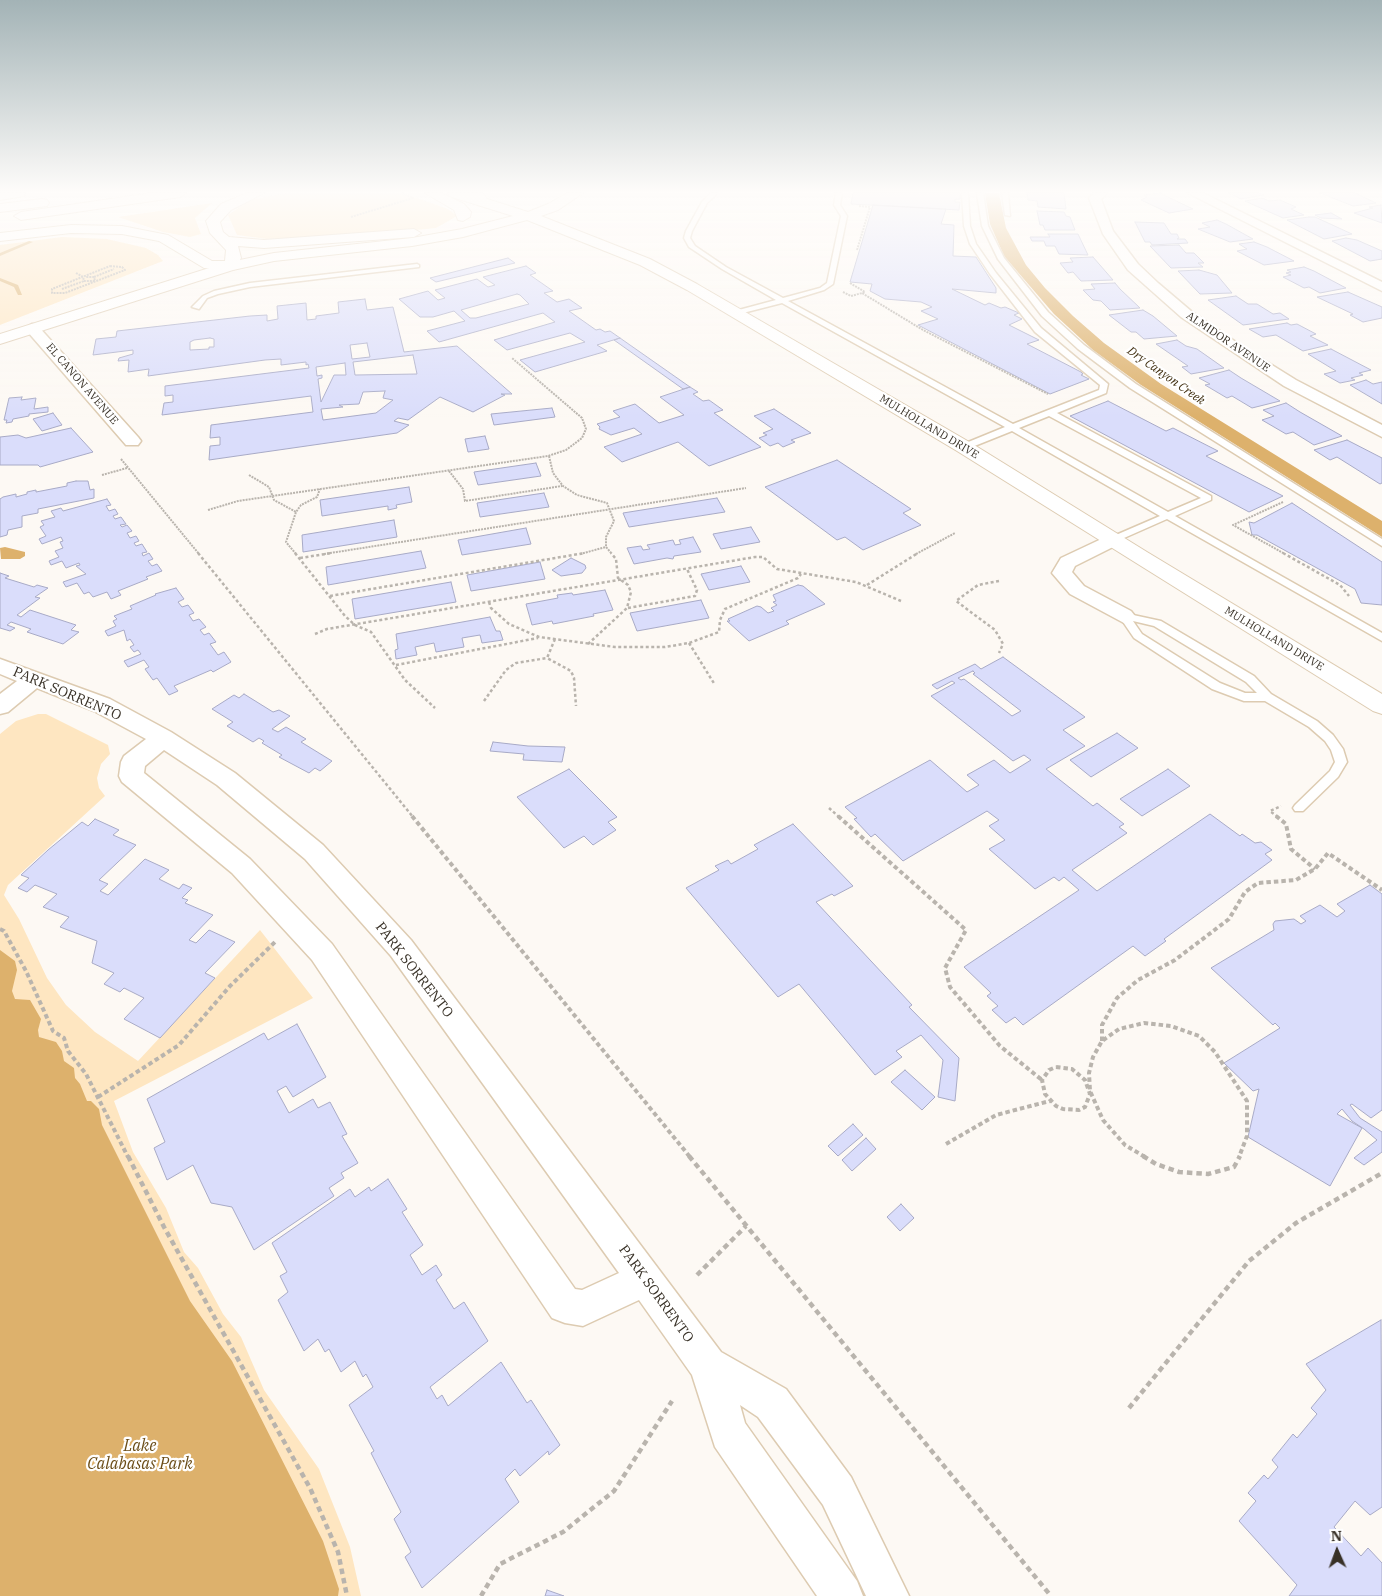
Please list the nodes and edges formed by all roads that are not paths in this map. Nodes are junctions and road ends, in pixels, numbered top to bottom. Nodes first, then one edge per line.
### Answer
1 (225, 267) edge
2 (404, 267) edge
3 (655, 267) edge
4 (723, 267) edge
5 (833, 267) edge
6 (989, 267) edge
7 (1008, 267) edge
8 (1134, 267) edge
9 (1343, 267) edge
10 (1382, 287) edge
11 (782, 299) junction
12 (196, 307) dead end
13 (738, 313) junction
14 (32, 328) junction
15 (8, 333) edge
16 (0, 339) edge
17 (1050, 413) junction
18 (1014, 428) junction
19 (1382, 432) edge
20 (132, 441) dead end
21 (964, 447) junction
22 (1168, 516) junction
23 (1112, 540) junction
24 (1382, 543) edge
25 (1124, 616) junction
26 (1382, 638) edge
27 (0, 666) edge
28 (35, 678) junction
29 (1267, 697) junction
30 (1382, 705) edge
31 (0, 706) edge
32 (163, 738) junction
33 (1299, 808) dead end
34 (645, 1279) junction
35 (708, 1365) junction
36 (842, 1596) edge
37 (888, 1596) edge

1 - 14 main road
2 - 12 lane
3 - 13 main road, MULHOLLAND DRIVE
4 - 11 lane
5 - 11 lane
6 - 17 lane
7 - 24 lane
8 - 19 street, ALMIDOR AVENUE
9 - 10 street
11 - 13 lane
11 - 18 lane
13 - 21 main road, MULHOLLAND DRIVE
14 - 15 main road
14 - 20 street, EL CANON AVENUE
15 - 16 main road
17 - 18 lane
17 - 22 lane
18 - 21 lane
18 - 22 lane
21 - 23 main road, MULHOLLAND DRIVE
22 - 23 lane
22 - 26 lane
23 - 25 street
23 - 30 main road, MULHOLLAND DRIVE
25 - 29 lane
25 - 29 lane
27 - 28 street, PARK SORRENTO
28 - 31 street
28 - 32 street, PARK SORRENTO
29 - 33 lane
32 - 34 street, PARK SORRENTO
32 - 34 street
34 - 35 street, PARK SORRENTO
35 - 36 street, PARK SORRENTO
35 - 37 street, PARK SORRENTO

